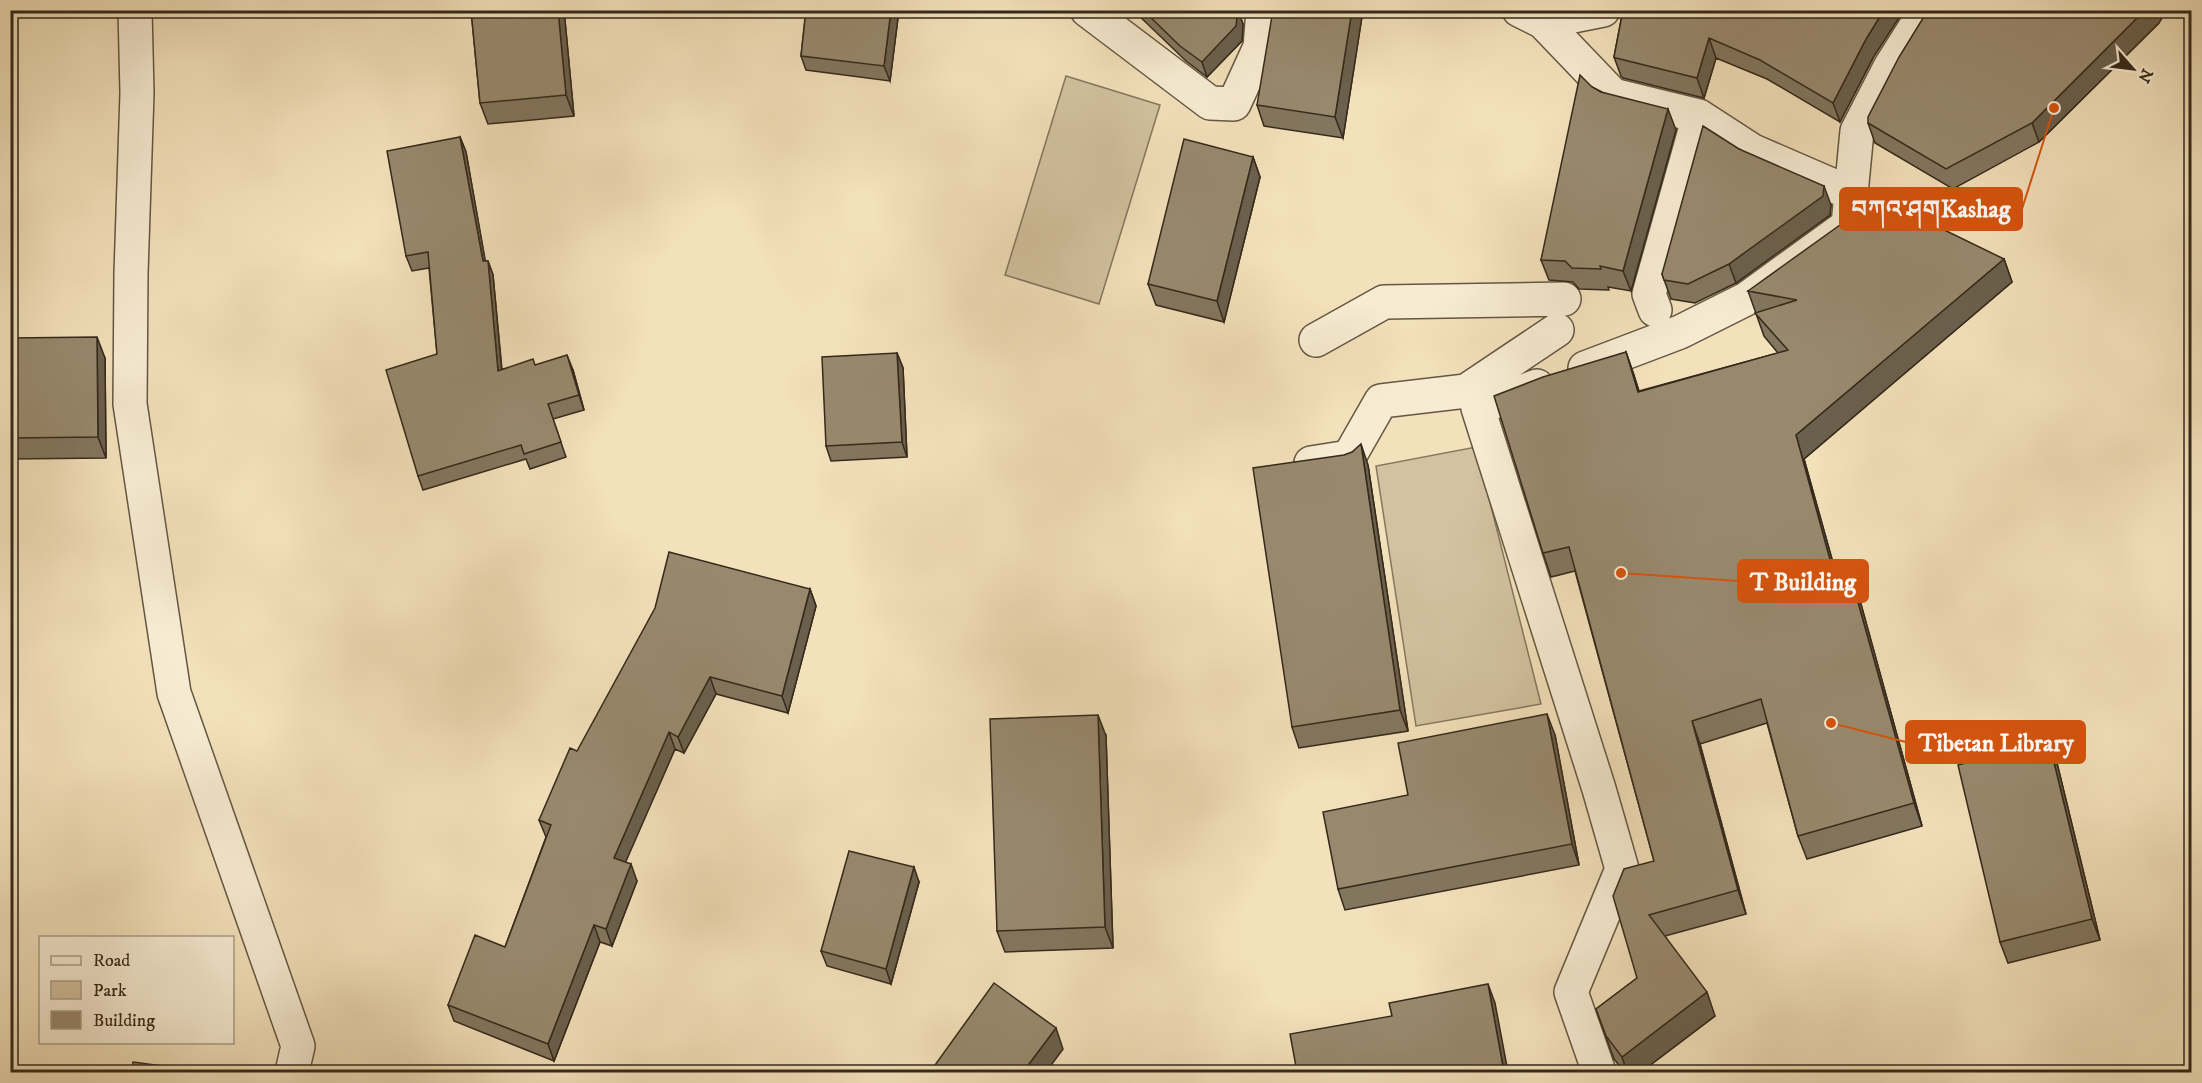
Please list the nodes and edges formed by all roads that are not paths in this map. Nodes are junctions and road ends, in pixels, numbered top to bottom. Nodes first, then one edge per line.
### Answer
1 (135, 10) edge
2 (1087, 10) edge
3 (1263, 10) edge
4 (1603, 10) edge
5 (1926, 10) edge
6 (1531, 16) edge
7 (1700, 116) junction
8 (1850, 193) junction
9 (1655, 310) dead end
10 (1316, 340) dead end
11 (1284, 468) edge
12 (292, 1072) edge
13 (1599, 1072) edge

1 - 12 street
2 - 3 street
4 - 6 street
5 - 8 street
6 - 7 street
7 - 8 street
7 - 9 street
8 - 13 street
10 - 11 street

